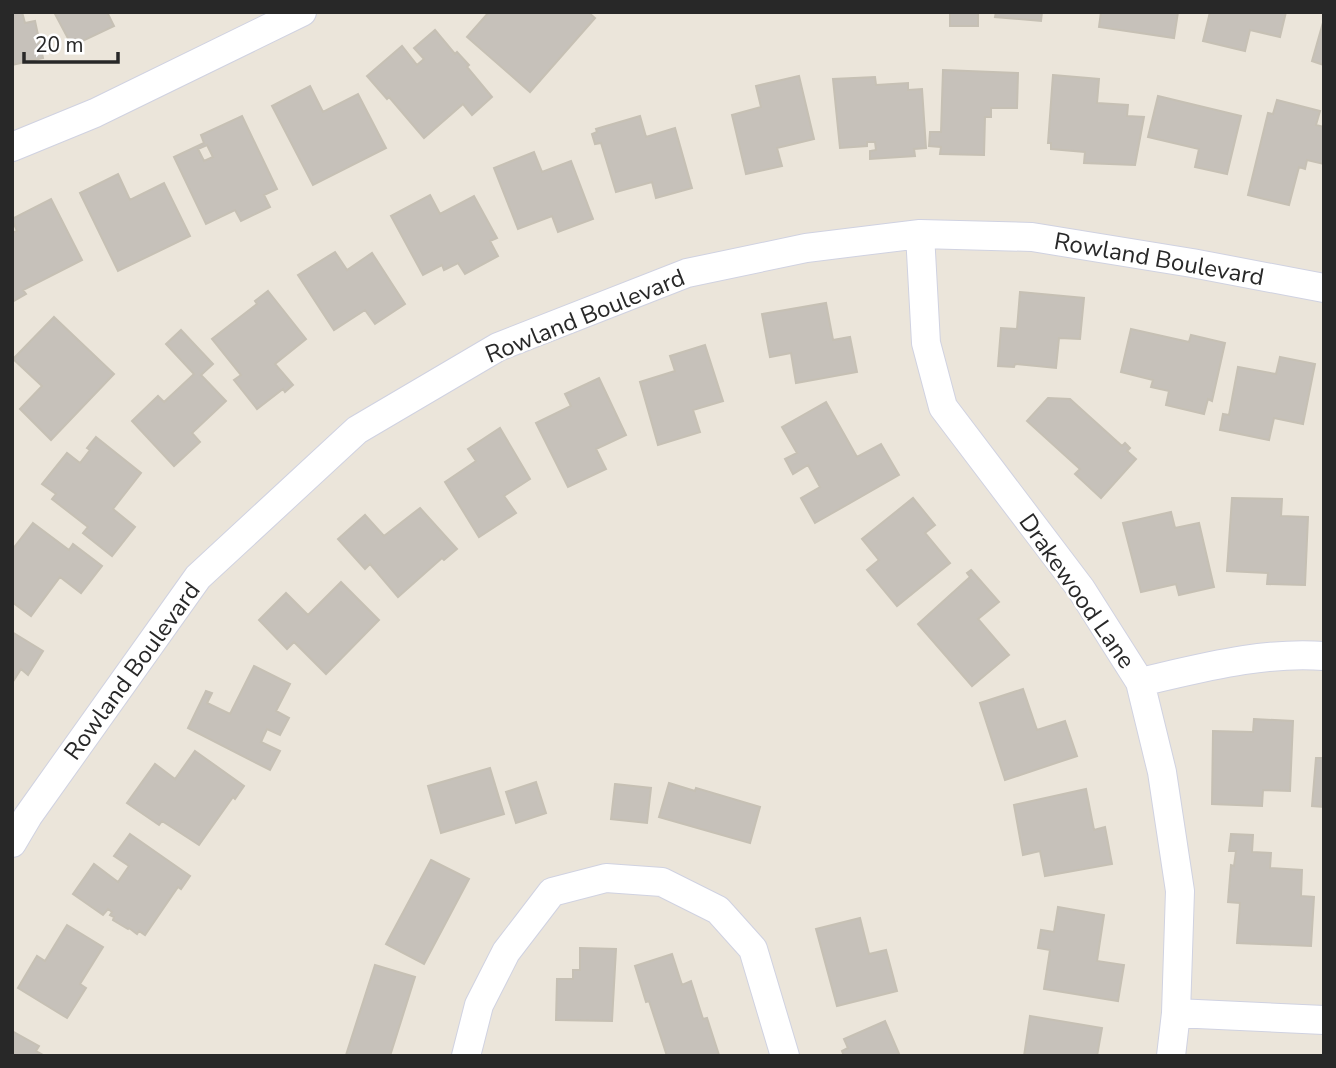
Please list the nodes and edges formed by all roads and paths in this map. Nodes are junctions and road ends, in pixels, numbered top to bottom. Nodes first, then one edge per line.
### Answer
1 (302, 12) edge
2 (12, 147) edge
3 (920, 234) junction
4 (1324, 288) edge
5 (1324, 656) edge
6 (1140, 682) junction
7 (12, 843) edge
8 (1176, 1013) junction
9 (1324, 1020) edge
10 (466, 1056) edge
11 (785, 1056) edge
12 (1171, 1056) edge

1 - 2 street
3 - 4 street, Rowland Boulevard
3 - 6 street, Drakewood Lane
3 - 7 street, Rowland Boulevard
5 - 6 street
6 - 8 street, Drakewood Lane
8 - 9 street
8 - 12 street, Drakewood Lane
10 - 11 street

